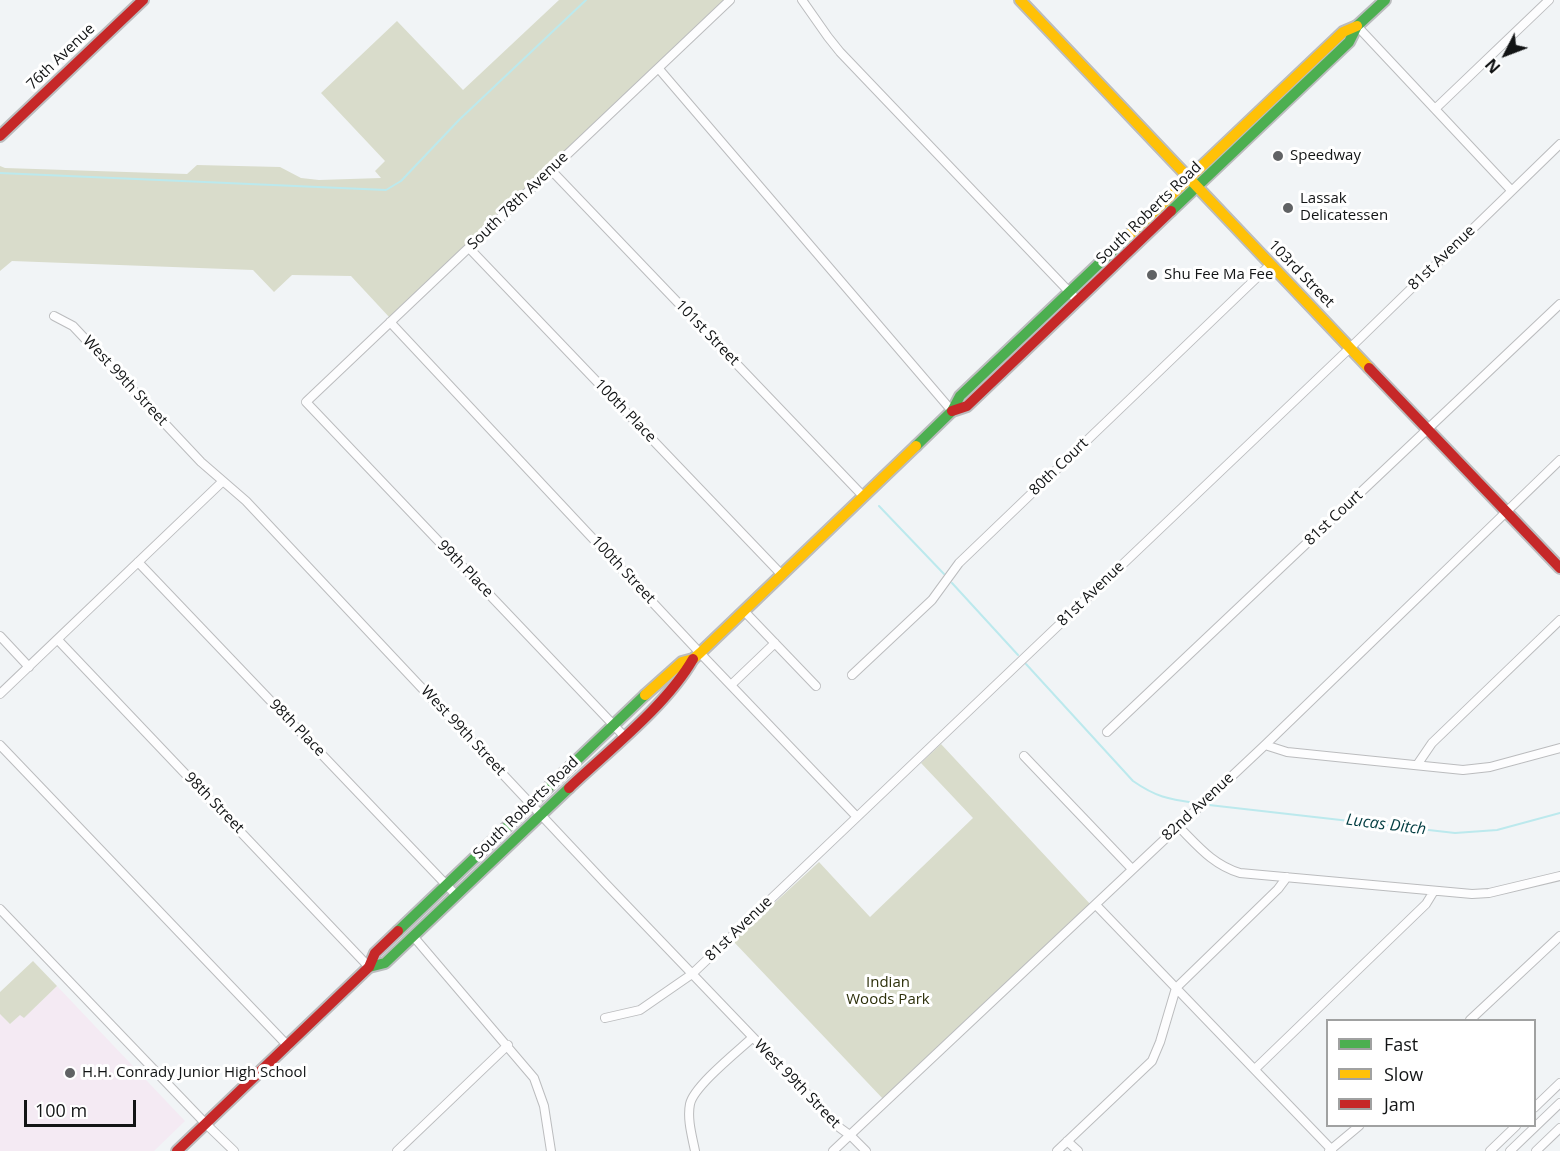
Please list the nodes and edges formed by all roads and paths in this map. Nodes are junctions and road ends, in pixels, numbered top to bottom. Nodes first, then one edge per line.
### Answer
1 (143, 0) edge
2 (730, 0) edge
3 (802, 0) edge
4 (1020, 0) edge
5 (1384, 0) edge
6 (1549, 0) edge
7 (1357, 26) junction
8 (659, 69) junction
9 (1435, 109) junction
10 (0, 136) edge
11 (1560, 144) edge
12 (550, 169) junction
13 (1188, 178) junction
14 (1198, 188) junction
15 (1511, 190) junction
16 (469, 248) junction
17 (1271, 264) junction
18 (1070, 292) junction
19 (1078, 301) junction
20 (1560, 304) edge
21 (54, 316) dead end
22 (390, 321) junction
23 (1350, 348) junction
24 (306, 402) joint
25 (952, 411) junction
26 (1428, 429) junction
27 (1560, 460) edge
28 (222, 482) junction
29 (863, 496) junction
30 (1506, 511) junction
31 (138, 562) junction
32 (1560, 568) edge
33 (781, 574) junction
34 (744, 611) junction
35 (1560, 620) edge
36 (0, 636) edge
37 (58, 640) junction
38 (775, 643) junction
39 (697, 656) junction
40 (29, 667) junction
41 (852, 675) dead end
42 (731, 685) junction
43 (816, 686) dead end
44 (0, 694) edge
45 (613, 725) junction
46 (1107, 732) dead end
47 (624, 736) junction
48 (0, 745) edge
49 (1265, 745) junction
50 (1560, 748) edge
51 (1024, 756) dead end
52 (1417, 765) junction
53 (531, 804) junction
54 (541, 815) junction
55 (857, 817) junction
56 (1179, 826) junction
57 (1132, 869) junction
58 (1560, 876) edge
59 (1287, 877) junction
60 (447, 885) junction
61 (1434, 891) junction
62 (456, 895) junction
63 (1096, 905) junction
64 (0, 909) edge
65 (413, 936) junction
66 (1560, 936) edge
67 (369, 967) junction
68 (692, 974) junction
69 (1176, 987) junction
70 (605, 1018) dead end
71 (1471, 1019) edge
72 (752, 1038) junction
73 (288, 1046) junction
74 (508, 1046) junction
75 (1255, 1069) junction
76 (1560, 1083) edge
77 (1560, 1103) edge
78 (1536, 1106) edge
79 (206, 1124) junction
80 (1536, 1126) edge
81 (1357, 1127) edge
82 (1514, 1127) edge
83 (1535, 1127) edge
84 (1560, 1128) edge
85 (851, 1136) junction
86 (1067, 1141) junction
87 (1330, 1150) edge
88 (177, 1151) edge
89 (234, 1151) edge
90 (397, 1151) edge
91 (551, 1151) edge
92 (695, 1151) edge
93 (833, 1151) edge
94 (866, 1151) edge
95 (1056, 1151) edge
96 (1078, 1151) edge
97 (1490, 1151) edge
98 (1510, 1151) edge
99 (1536, 1151) edge

1 - 10 street, 76th Avenue
2 - 8 street, South 78th Avenue
3 - 18 street
4 - 13 street, 103rd Street
5 - 7 street, South Roberts Road
6 - 9 street
7 - 9 street
7 - 13 street, South Roberts Road
7 - 14 street, South Roberts Road
8 - 12 street, South 78th Avenue
8 - 25 street
9 - 15 street
11 - 15 street, 81st Avenue
12 - 16 street, South 78th Avenue
12 - 29 street, 101st Street
13 - 14 street, 103rd Street
13 - 18 street, South Roberts Road
14 - 17 street, 103rd Street
14 - 19 street, South Roberts Road
15 - 23 street, 81st Avenue
16 - 22 street, South 78th Avenue
16 - 33 street, 100th Place
17 - 23 street, 103rd Street
17 - 41 street, 80th Court
18 - 19 street
18 - 25 street, South Roberts Road
19 - 25 street, South Roberts Road
20 - 26 street, 81st Court
21 - 28 street, West 99th Street
22 - 24 street, South 78th Avenue
22 - 39 street, 100th Street
23 - 26 street, 103rd Street
23 - 55 street, 81st Avenue
24 - 45 street, 99th Place
25 - 29 street, South Roberts Road
26 - 30 street, 103rd Street
26 - 46 street, 81st Court
27 - 30 street, 82nd Avenue
28 - 31 street
28 - 53 street, West 99th Street
29 - 33 street, South Roberts Road
30 - 32 street, 103rd Street
30 - 49 street, 82nd Avenue
31 - 37 street
31 - 60 street, 98th Place
33 - 34 street, South Roberts Road
34 - 38 street
34 - 39 street, South Roberts Road
35 - 52 street
36 - 40 street
37 - 40 street
37 - 67 street, 98th Street
38 - 42 street
38 - 43 street
39 - 42 street, 100th Street
39 - 45 street, South Roberts Road
39 - 47 street, South Roberts Road
40 - 44 street
42 - 55 street, 100th Street
45 - 47 street, 99th Place
45 - 53 street, South Roberts Road
47 - 54 street, South Roberts Road
48 - 73 street
49 - 52 street
49 - 56 street, 82nd Avenue
50 - 52 street
51 - 57 street
53 - 54 street, West 99th Street
53 - 60 street, South Roberts Road
54 - 62 street, South Roberts Road
54 - 68 street, West 99th Street
55 - 68 street, 81st Avenue
56 - 57 street, 82nd Avenue
56 - 59 street
57 - 63 street, 82nd Avenue
58 - 61 street
59 - 61 street
59 - 69 street
60 - 62 street, 98th Place
60 - 67 street, South Roberts Road
61 - 75 street
62 - 65 street, South Roberts Road
63 - 69 street
63 - 85 street, 82nd Avenue
64 - 79 street
65 - 67 street, South Roberts Road
65 - 74 street
66 - 71 street
67 - 73 street, South Roberts Road
68 - 70 street, 81st Avenue
68 - 72 street, West 99th Street
69 - 75 street
69 - 86 street
72 - 85 street, West 99th Street
72 - 92 street
73 - 79 street, South Roberts Road
74 - 90 street
74 - 91 street
75 - 87 street
76 - 78 street
77 - 80 street
79 - 88 street, South Roberts Road
79 - 89 street
81 - 87 street
82 - 97 street
83 - 98 street
84 - 99 street
85 - 93 street, 82nd Avenue
85 - 94 street, West 99th Street
86 - 95 street
86 - 96 street

